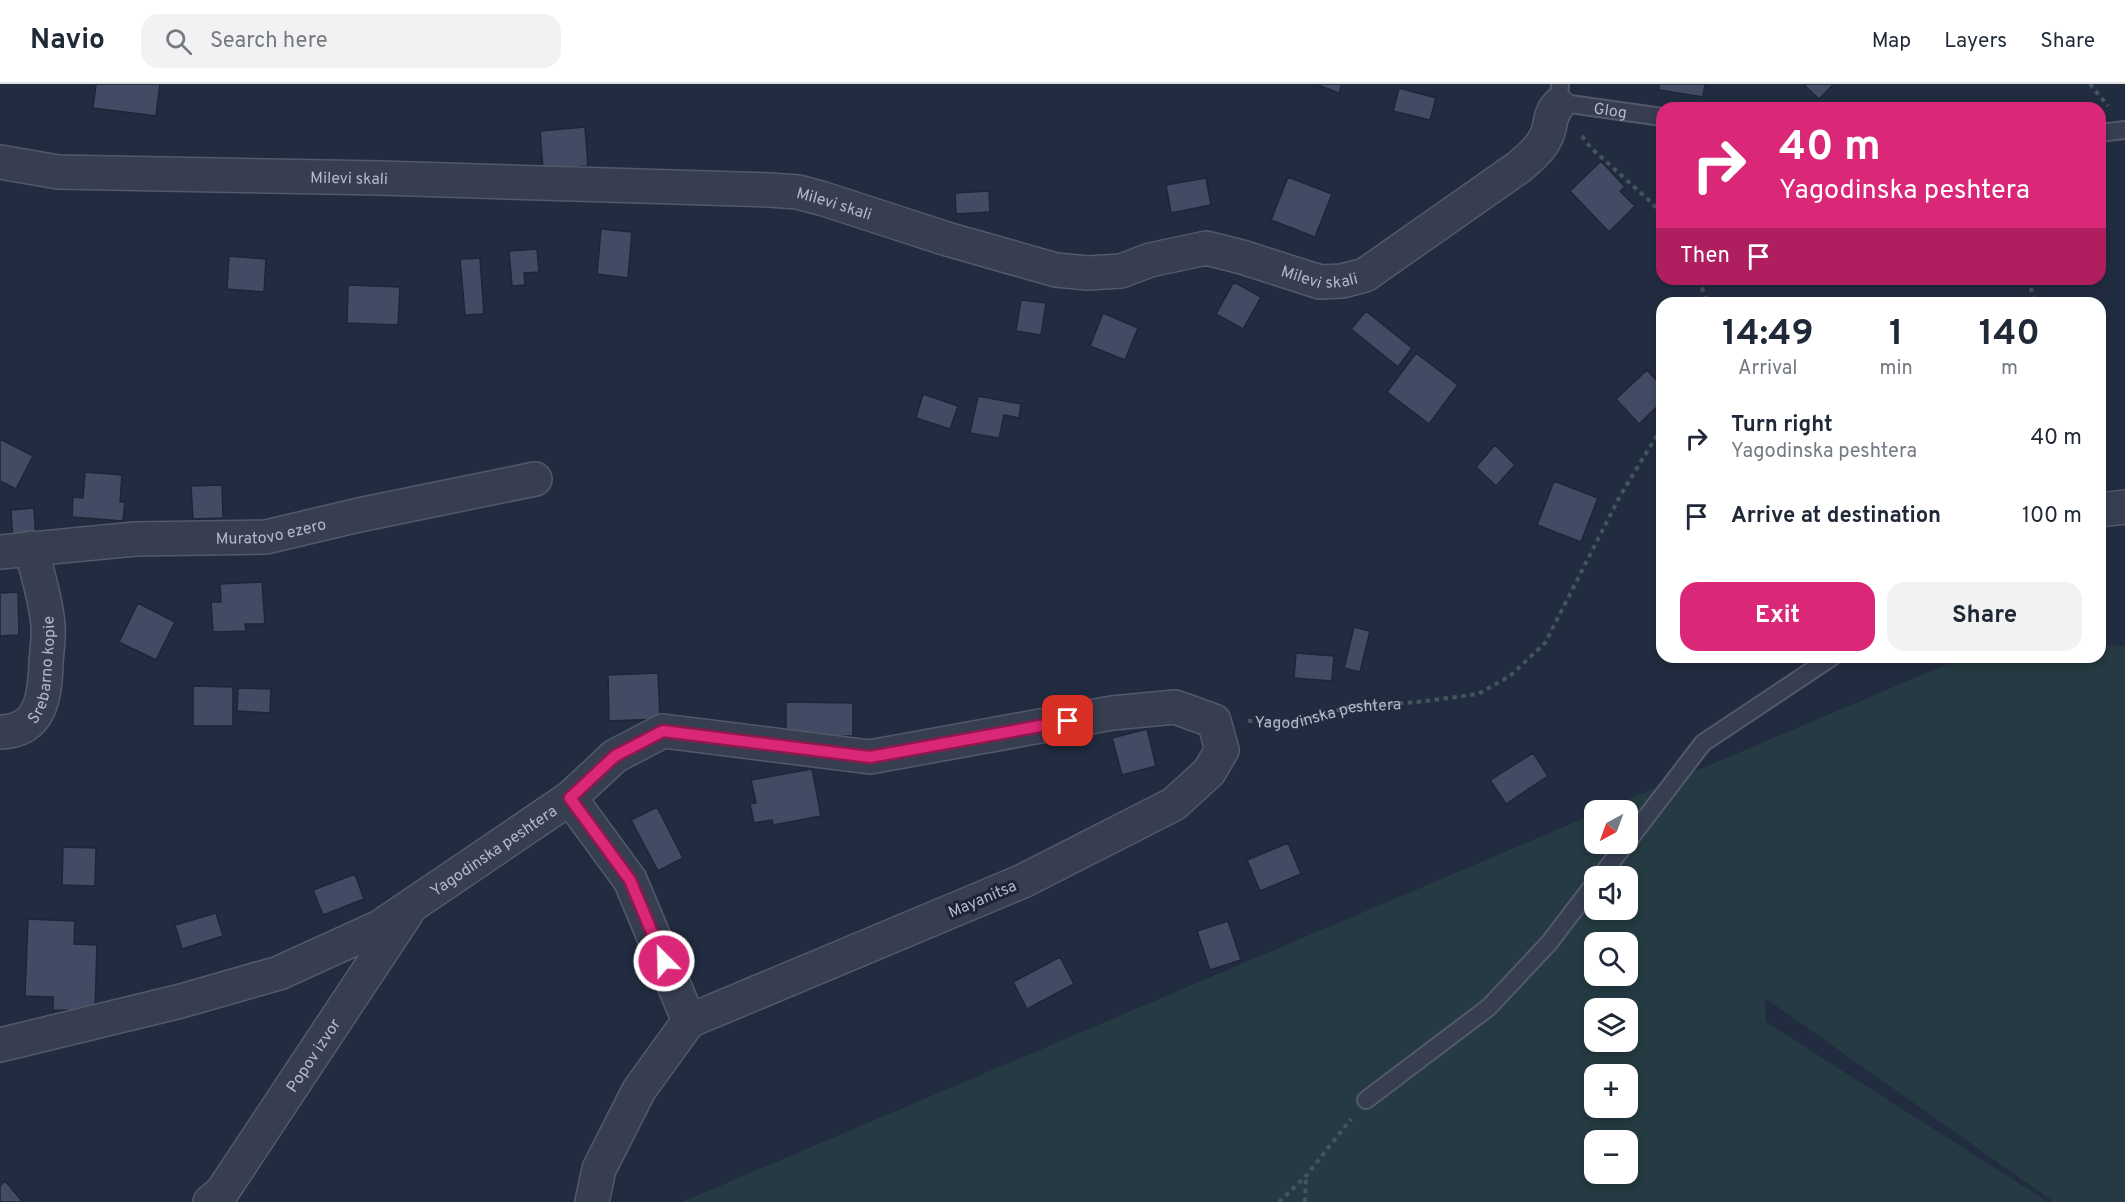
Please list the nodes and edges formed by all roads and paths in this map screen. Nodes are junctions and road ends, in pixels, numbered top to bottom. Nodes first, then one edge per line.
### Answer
1 (1559, 95) edge
2 (1656, 116) edge
3 (2125, 130) edge
4 (2106, 132) edge
5 (0, 162) edge
6 (1656, 208) edge
7 (1656, 437) edge
8 (535, 479) dead end
9 (2125, 507) edge
10 (2106, 509) edge
11 (15, 550) edge
12 (1823, 663) edge
13 (1214, 721) junction
14 (0, 732) edge
15 (570, 798) junction
16 (1638, 828) edge
17 (1618, 854) edge
18 (1609, 866) edge
19 (1584, 897) edge
20 (412, 906) junction
21 (689, 1021) junction
22 (0, 1045) edge
23 (1366, 1100) joint
24 (1306, 1176) junction
25 (210, 1202) edge
26 (592, 1202) edge
27 (1279, 1202) edge
28 (1305, 1202) edge

1 - 2 lane, Glog
1 - 5 street, Milevi skali
1 - 6 path
3 - 4 lane
7 - 13 path, Yagodinska peshtera
8 - 11 street, Muratovo ezero
9 - 10 street
11 - 14 street, Srebarno kopie
12 - 16 lane
13 - 15 street, Yagodinska peshtera
13 - 21 street, Mayanitsa
15 - 20 street, Yagodinska peshtera
15 - 21 street
17 - 18 lane
19 - 23 lane
20 - 22 street, Yagodinska peshtera
20 - 25 street, Popov izvor
21 - 26 street
23 - 24 path
24 - 27 path
24 - 28 path

